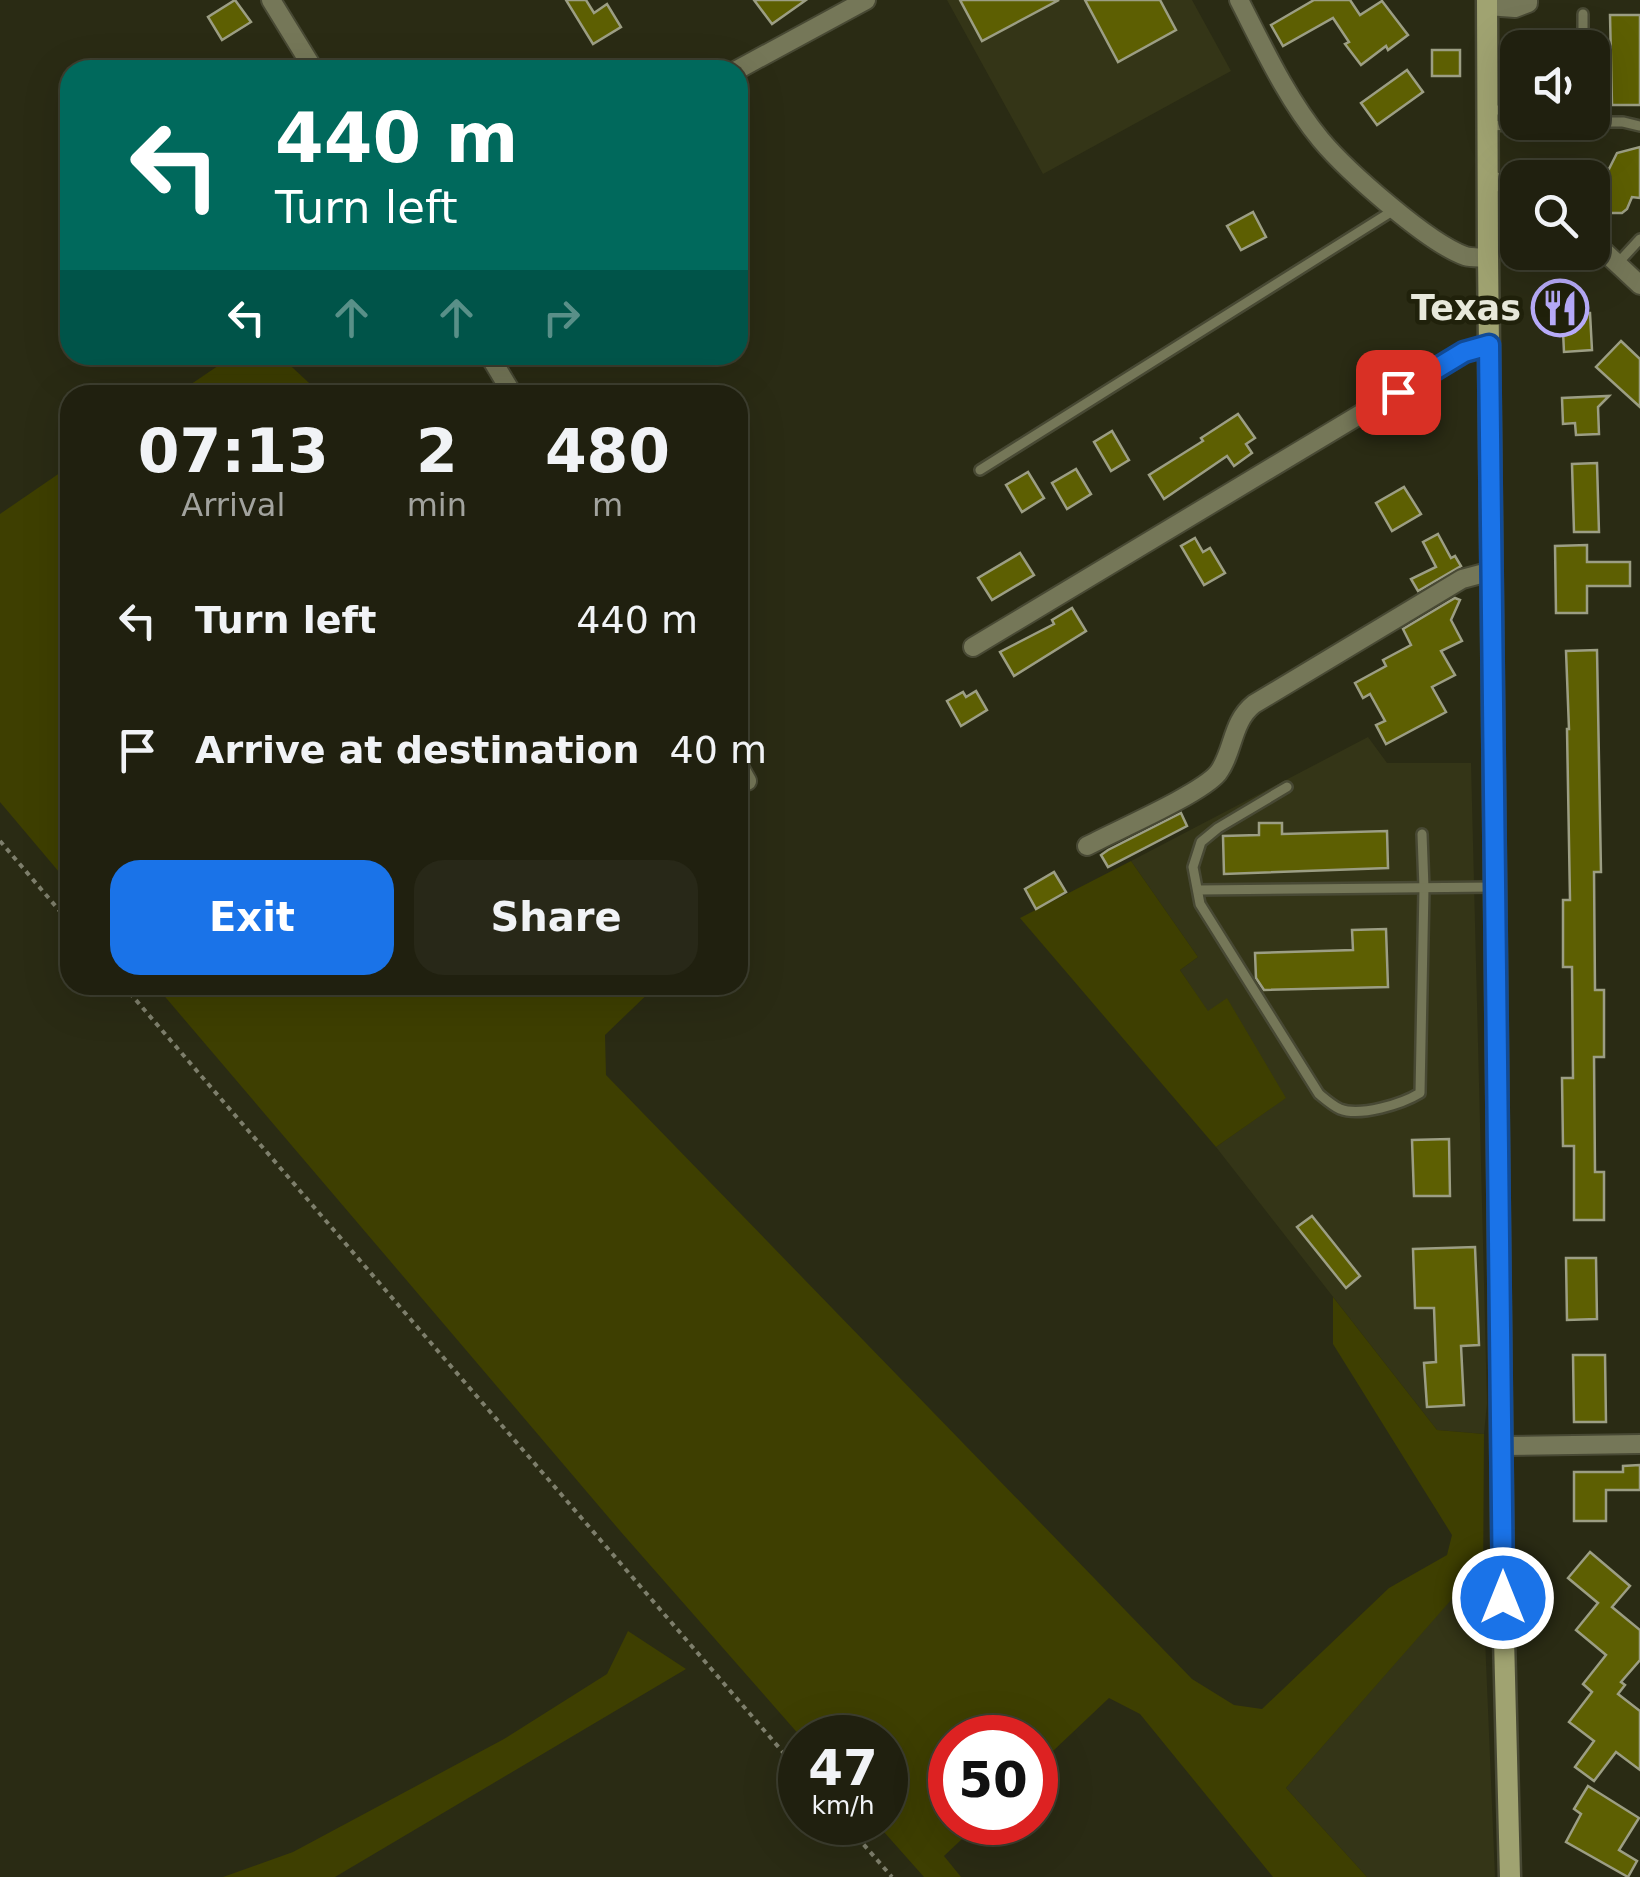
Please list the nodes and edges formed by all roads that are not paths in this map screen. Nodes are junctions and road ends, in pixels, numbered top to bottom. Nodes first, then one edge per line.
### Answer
1 (271, 0) edge
2 (866, 0) edge
3 (1238, 0) edge
4 (1528, 0) edge
5 (1487, 3) edge
6 (1583, 14) dead end
7 (1583, 30) edge
8 (308, 60) edge
9 (748, 64) edge
10 (1500, 115) edge
11 (1487, 119) junction
12 (1500, 119) edge
13 (1610, 122) edge
14 (1640, 126) edge
15 (1488, 178) junction
16 (1500, 182) edge
17 (1396, 209) junction
18 (1640, 240) edge
19 (1610, 257) edge
20 (1488, 258) junction
21 (1617, 264) junction
22 (1640, 285) edge
23 (1489, 345) junction
24 (980, 470) dead end
25 (1492, 571) junction
26 (973, 647) dead end
27 (1286, 787) dead end
28 (1422, 834) dead end
29 (1087, 846) dead end
30 (1495, 887) junction
31 (1424, 888) junction
32 (1198, 890) junction
33 (1640, 1444) edge
34 (1502, 1446) junction
35 (1510, 1877) edge

1 - 8 street
2 - 9 street
3 - 17 street
4 - 5 street
5 - 11 main road
6 - 7 lane
10 - 11 lane
11 - 12 lane
11 - 15 main road
13 - 14 lane
15 - 16 street
15 - 20 main road
17 - 20 street
17 - 24 lane
18 - 21 lane
19 - 21 street
20 - 23 main road
21 - 22 street
23 - 25 main road
23 - 26 street
25 - 29 street
25 - 30 main road
27 - 32 lane
28 - 31 lane
30 - 31 lane
30 - 34 main road
31 - 32 lane
31 - 32 lane
33 - 34 street
34 - 35 main road

